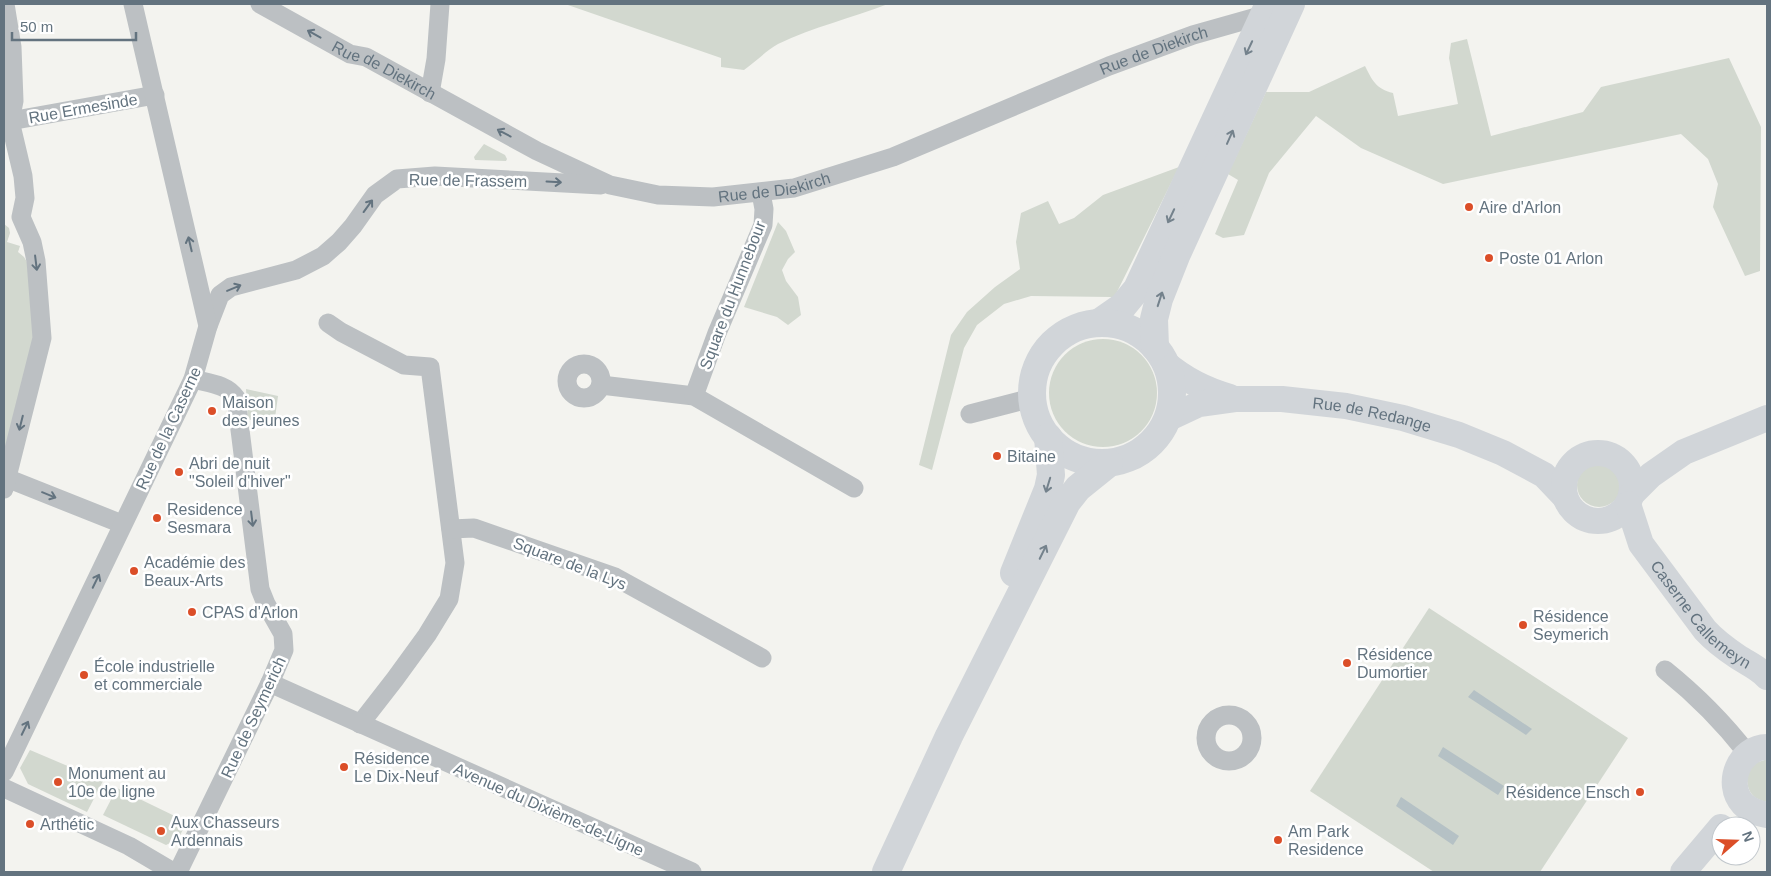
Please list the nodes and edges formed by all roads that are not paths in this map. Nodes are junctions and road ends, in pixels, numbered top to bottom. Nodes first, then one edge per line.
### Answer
1 (5, 4) edge
2 (133, 4) edge
3 (260, 4) edge
4 (440, 4) edge
5 (1284, 5) edge
6 (430, 94) junction
7 (155, 95) junction
8 (7, 118) edge
9 (538, 151) junction
10 (1201, 177) junction
11 (527, 180) junction
12 (610, 185) junction
13 (761, 193) junction
14 (12, 215) edge
15 (1100, 322) junction
16 (328, 323) dead end
17 (208, 326) junction
18 (1160, 355) junction
19 (193, 379) junction
20 (601, 384) dead end
21 (694, 396) junction
22 (1032, 398) junction
23 (1235, 398) junction
24 (970, 414) dead end
25 (1167, 418) junction
26 (1767, 418) edge
27 (1048, 437) junction
28 (1684, 452) junction
29 (1503, 453) junction
30 (1581, 457) junction
31 (1618, 459) junction
32 (1109, 463) junction
33 (5, 481) edge
34 (854, 488) dead end
35 (1564, 496) junction
36 (1630, 500) junction
37 (1604, 522) junction
38 (122, 524) junction
39 (451, 529) junction
40 (1641, 544) junction
41 (762, 658) dead end
42 (1665, 670) dead end
43 (1767, 677) edge
44 (270, 684) junction
45 (360, 724) junction
46 (949, 736) junction
47 (1757, 750) edge
48 (4, 772) edge
49 (4, 788) edge
50 (1743, 804) junction
51 (1732, 816) edge
52 (1767, 816) edge
53 (1711, 839) edge
54 (173, 872) edge
55 (178, 872) edge
56 (692, 872) edge
57 (886, 872) edge
58 (1683, 872) edge

1 - 8 street
2 - 7 street, Rue de la Caserne
6 -> 3 street, Rue de Diekirch
4 - 6 street
5 - 10 main road
5 - 13 street, Rue de Diekirch
9 -> 6 street, Rue de Diekirch
7 - 8 street, Rue Ermesinde
17 -> 7 street, Rue de la Caserne
8 - 14 street
9 - 11 street
9 - 12 street, Rue de Diekirch
10 -> 15 main road
18 -> 10 main road
11 -> 12 street, Rue de Frassem
17 -> 11 street, Rue de Frassem
12 - 13 street, Rue de Diekirch
13 - 21 street, Square du Hunnebour
14 -> 33 street
15 - 18 main road
15 - 22 main road
16 - 39 street
17 - 19 street, Rue de la Caserne
18 - 23 main road
18 - 25 main road
19 - 38 street, Rue de la Caserne
19 -> 44 street, Rue de Seymerich
20 - 21 street
21 - 34 street
22 - 24 street
22 - 27 main road
23 - 25 main road
23 - 29 main road, Rue de Redange
25 - 32 main road
26 - 28 main road
27 - 32 main road
27 -> 46 main road
28 - 31 main road
28 - 36 main road
29 - 30 main road, Rue de Redange
29 - 35 main road, Rue de Redange
30 - 31 main road
30 - 35 main road
31 - 36 main road
46 -> 32 main road
33 -> 38 street
35 - 37 main road
36 - 37 main road
36 - 40 main road
37 - 40 main road
48 -> 38 street, Rue de la Caserne
39 - 41 street, Square de la Lys
39 - 45 street
40 - 43 main road, Caserne Callemeyn
42 - 47 street
44 - 45 street, Avenue du Dixième-de-Ligne
44 - 55 street, Rue de Seymerich
45 - 56 street, Avenue du Dixième-de-Ligne
46 - 57 main road
47 - 50 main road
49 - 54 street
50 - 51 main road
50 - 52 main road
53 - 58 main road

